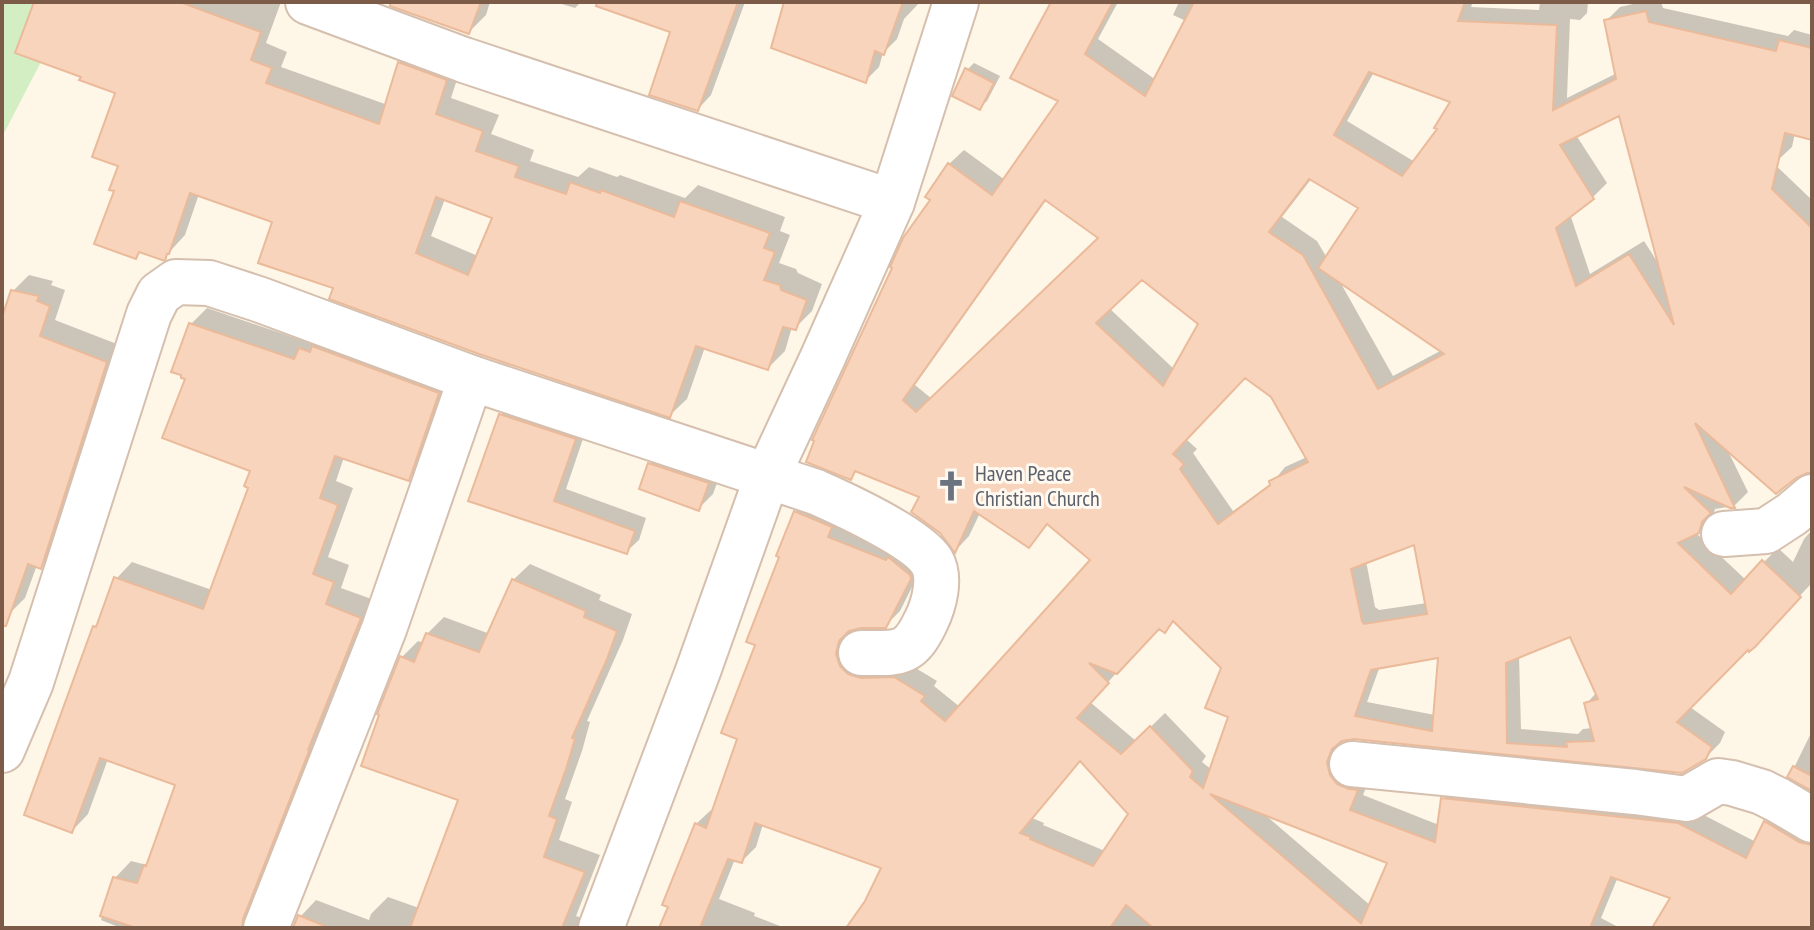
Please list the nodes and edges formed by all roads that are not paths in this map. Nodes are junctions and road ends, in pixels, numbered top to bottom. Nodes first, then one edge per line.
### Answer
1 (308, 2) edge
2 (956, 2) edge
3 (892, 202) junction
4 (471, 378) junction
5 (767, 477) junction
6 (1812, 497) edge
7 (1724, 534) dead end
8 (861, 653) dead end
9 (2, 750) edge
10 (1352, 764) dead end
11 (1812, 820) edge
12 (266, 928) edge
13 (601, 928) edge

1 - 3 street
2 - 3 street
3 - 5 street
4 - 5 street
4 - 9 street
4 - 12 street
5 - 8 street
5 - 13 street
6 - 7 street
10 - 11 street

